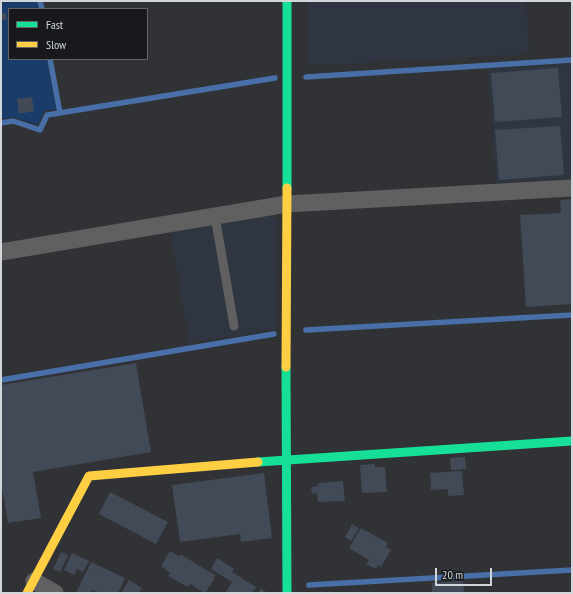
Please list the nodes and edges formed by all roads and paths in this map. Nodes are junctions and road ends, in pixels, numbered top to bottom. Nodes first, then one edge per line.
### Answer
1 (287, 1) edge
2 (572, 188) edge
3 (287, 204) junction
4 (215, 216) junction
5 (1, 252) edge
6 (234, 326) dead end
7 (572, 441) edge
8 (286, 460) junction
9 (31, 587) edge
10 (55, 593) edge
11 (287, 593) edge

1 - 3 street
2 - 3 street
3 - 4 street
3 - 8 street
4 - 5 street
4 - 6 lane
7 - 8 street
8 - 9 street
8 - 11 street
9 - 10 street

